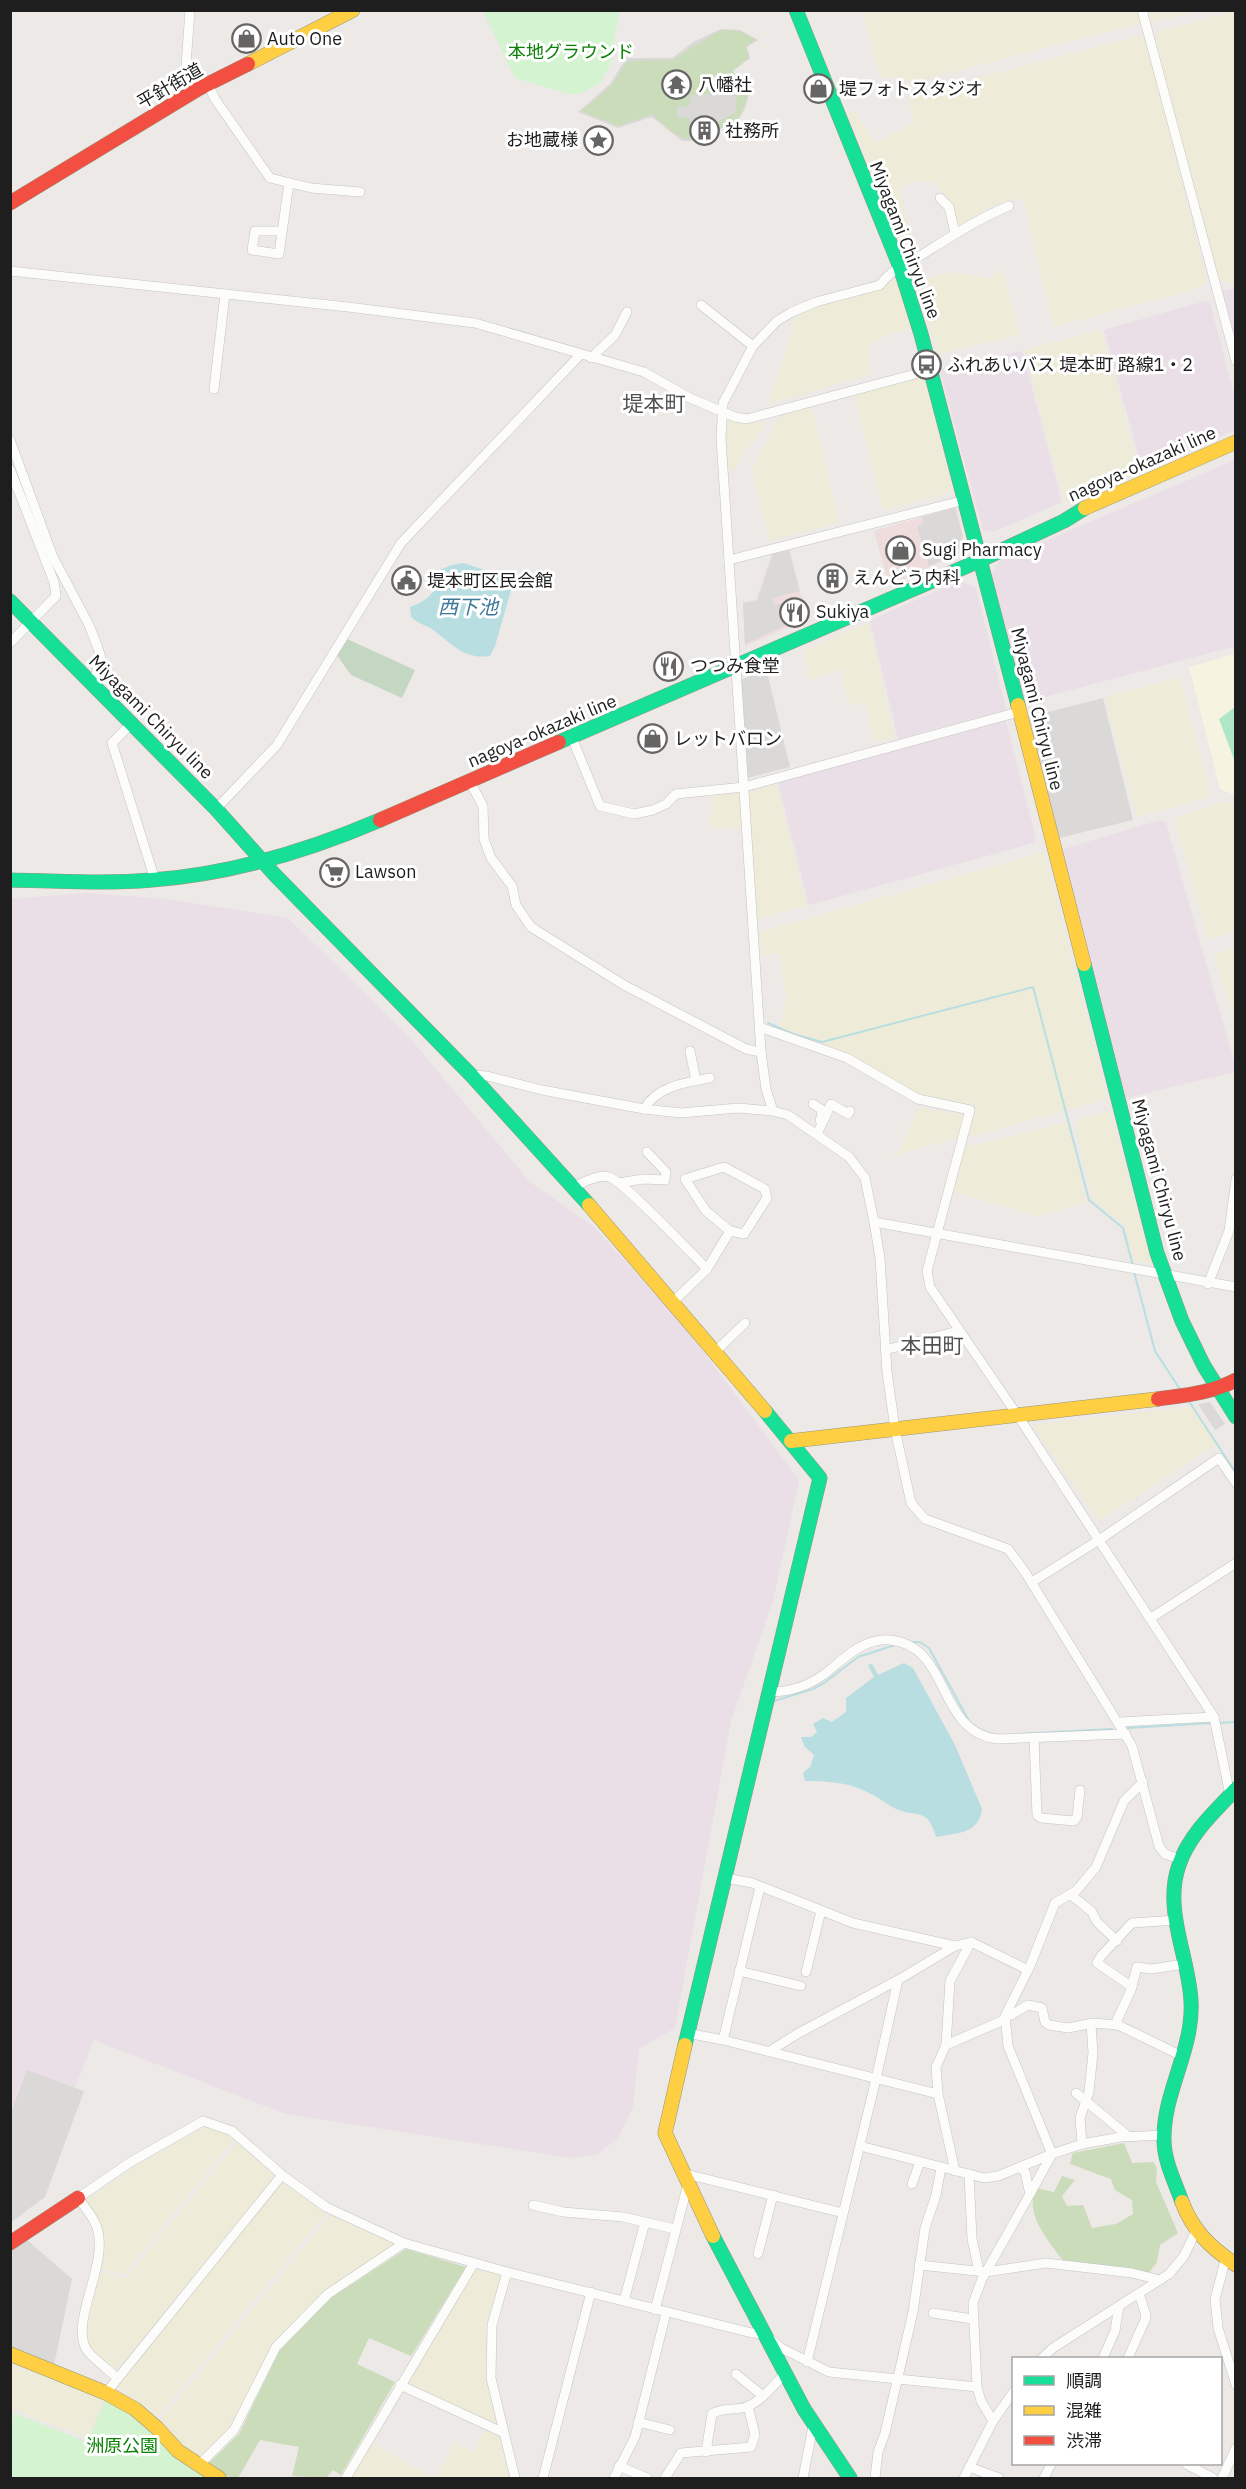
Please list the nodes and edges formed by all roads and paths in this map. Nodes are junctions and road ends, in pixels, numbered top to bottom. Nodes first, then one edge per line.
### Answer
1 (190, 10) edge
2 (353, 10) edge
3 (796, 10) edge
4 (1142, 10) edge
5 (203, 87) junction
6 (289, 183) junction
7 (360, 192) dead end
8 (940, 198) dead end
9 (10, 203) edge
10 (1009, 206) dead end
11 (282, 231) dead end
12 (955, 233) junction
13 (900, 267) junction
14 (10, 271) edge
15 (225, 294) junction
16 (701, 305) dead end
17 (627, 312) dead end
18 (753, 346) junction
19 (580, 355) junction
20 (591, 358) junction
21 (1236, 361) edge
22 (930, 370) junction
23 (214, 389) dead end
24 (721, 410) junction
25 (10, 440) edge
26 (1236, 441) edge
27 (1236, 452) edge
28 (10, 470) edge
29 (965, 500) junction
30 (1064, 521) junction
31 (729, 560) junction
32 (981, 560) junction
33 (10, 601) edge
34 (31, 623) junction
35 (10, 643) edge
36 (736, 666) junction
37 (93, 683) junction
38 (1018, 712) junction
39 (132, 723) junction
40 (572, 738) junction
41 (470, 782) junction
42 (744, 787) junction
43 (216, 809) junction
44 (262, 861) junction
45 (155, 879) junction
46 (10, 880) edge
47 (759, 1027) junction
48 (690, 1051) dead end
49 (761, 1052) junction
50 (471, 1075) junction
51 (710, 1078) dead end
52 (696, 1081) junction
53 (813, 1104) dead end
54 (645, 1109) junction
55 (773, 1111) junction
56 (850, 1111) dead end
57 (814, 1133) junction
58 (646, 1152) dead end
59 (1236, 1179) edge
60 (619, 1183) junction
61 (574, 1187) junction
62 (874, 1222) junction
63 (730, 1231) junction
64 (938, 1233) junction
65 (707, 1269) junction
66 (1165, 1273) junction
67 (1208, 1284) junction
68 (1236, 1287) edge
69 (673, 1302) junction
70 (745, 1323) dead end
71 (958, 1331) junction
72 (885, 1350) junction
73 (715, 1352) junction
74 (1236, 1380) edge
75 (1218, 1389) junction
76 (1016, 1414) junction
77 (1236, 1418) edge
78 (895, 1429) junction
79 (791, 1441) junction
80 (1236, 1483) edge
81 (1100, 1540) junction
82 (1236, 1563) edge
83 (1032, 1582) junction
84 (1150, 1618) junction
85 (770, 1692) junction
86 (1215, 1718) junction
87 (1119, 1722) junction
88 (1126, 1734) junction
89 (1034, 1738) junction
90 (1143, 1782) junction
91 (1080, 1790) dead end
92 (1233, 1792) edge
93 (1180, 1859) junction
94 (726, 1878) junction
95 (760, 1887) junction
96 (1070, 1894) junction
97 (821, 1911) junction
98 (1177, 1920) junction
99 (1117, 1941) junction
100 (970, 1942) junction
101 (955, 1946) junction
102 (1185, 1964) junction
103 (1028, 1970) junction
104 (740, 1971) junction
105 (806, 1972) dead end
106 (898, 1980) junction
107 (801, 1986) dead end
108 (1132, 1987) junction
109 (1005, 2018) junction
110 (1091, 2024) junction
111 (1118, 2025) junction
112 (687, 2033) junction
113 (723, 2040) junction
114 (946, 2045) junction
115 (770, 2052) junction
116 (1182, 2056) junction
117 (876, 2079) junction
118 (1076, 2093) dead end
119 (938, 2094) junction
120 (1087, 2101) junction
121 (1164, 2135) junction
122 (1128, 2136) junction
123 (1082, 2144) junction
124 (860, 2146) junction
125 (1052, 2154) junction
126 (920, 2162) junction
127 (1020, 2167) junction
128 (941, 2168) junction
129 (955, 2171) junction
130 (969, 2174) junction
131 (282, 2175) junction
132 (685, 2179) junction
133 (912, 2184) dead end
134 (1030, 2194) junction
135 (772, 2195) junction
136 (78, 2198) junction
137 (533, 2205) dead end
138 (843, 2212) junction
139 (645, 2222) junction
140 (675, 2229) junction
141 (1195, 2233) junction
142 (10, 2243) edge
143 (404, 2243) junction
144 (758, 2254) dead end
145 (474, 2263) junction
146 (1231, 2263) edge
147 (919, 2265) junction
148 (982, 2271) junction
149 (507, 2272) junction
150 (1160, 2280) junction
151 (591, 2292) junction
152 (1139, 2294) junction
153 (624, 2301) junction
154 (1119, 2306) junction
155 (655, 2310) junction
156 (666, 2313) junction
157 (933, 2313) dead end
158 (974, 2319) junction
159 (765, 2334) junction
160 (10, 2354) edge
161 (1043, 2357) edge
162 (1103, 2357) edge
163 (1128, 2357) edge
164 (807, 2362) junction
165 (785, 2373) junction
166 (736, 2374) dead end
167 (116, 2378) junction
168 (897, 2379) junction
169 (400, 2385) junction
170 (1236, 2385) edge
171 (977, 2387) junction
172 (106, 2392) junction
173 (1012, 2394) edge
174 (763, 2396) junction
175 (748, 2406) junction
176 (993, 2421) junction
177 (638, 2422) junction
178 (813, 2426) junction
179 (670, 2430) dead end
180 (502, 2432) junction
181 (1236, 2448) edge
182 (706, 2452) junction
183 (199, 2465) junction
184 (1190, 2465) edge
185 (620, 2466) junction
186 (969, 2467) junction
187 (219, 2478) edge
188 (346, 2478) edge
189 (515, 2478) edge
190 (543, 2478) edge
191 (614, 2478) edge
192 (647, 2478) edge
193 (665, 2478) edge
194 (803, 2478) edge
195 (850, 2478) edge
196 (875, 2478) edge
197 (964, 2478) edge
198 (999, 2478) edge
199 (1213, 2478) edge
200 (1222, 2478) edge

1 - 5 street
2 - 5 street, 平針街道
3 - 13 street, Miyagami Chiryu line
4 - 21 street
5 - 6 street
5 - 9 street, 平針街道
6 - 7 street
6 - 11 street
8 - 12 street
10 - 12 street
12 - 13 street
13 - 18 street
13 - 22 street, Miyagami Chiryu line
14 - 15 street
15 - 19 street
15 - 23 street
16 - 18 street
17 - 20 street
18 - 24 street
19 - 20 street
19 - 43 street
20 - 24 street
22 - 24 street
22 - 29 street, Miyagami Chiryu line
24 - 31 street
25 - 37 street
26 - 30 street, nagoya-okazaki line
27 - 30 street, nagoya-okazaki line
28 - 34 street
29 - 31 street
29 - 32 street, Miyagami Chiryu line
30 - 32 street, nagoya-okazaki line
31 - 36 street
32 - 36 street, nagoya-okazaki line
32 - 38 street, Miyagami Chiryu line
33 - 34 street, Miyagami Chiryu line
34 - 35 street
34 - 37 street, Miyagami Chiryu line
36 - 40 street, nagoya-okazaki line
36 - 42 street
37 - 39 street, Miyagami Chiryu line
38 - 42 street
38 - 66 street, Miyagami Chiryu line
39 - 43 street, Miyagami Chiryu line
39 - 45 street
40 - 41 street, nagoya-okazaki line
40 - 42 street
41 - 44 street, nagoya-okazaki line
41 - 49 street
42 - 47 street
43 - 44 street, Miyagami Chiryu line
44 - 45 street, nagoya-okazaki line
44 - 50 street, Miyagami Chiryu line
45 - 46 street, nagoya-okazaki line
47 - 49 street
47 - 64 street
48 - 52 street
49 - 55 street
50 - 54 street
50 - 61 street, Miyagami Chiryu line
51 - 52 street
52 - 54 street
53 - 57 street
54 - 55 street
55 - 57 street
56 - 57 street
57 - 62 street
58 - 60 street
59 - 67 street
60 - 61 street
60 - 65 street
61 - 69 street, Miyagami Chiryu line
62 - 64 street
62 - 72 street
63 - 63 street
63 - 65 street
64 - 66 street
64 - 71 street
65 - 69 street
66 - 67 street
66 - 75 street, Miyagami Chiryu line
67 - 68 street
69 - 73 street, Miyagami Chiryu line
70 - 73 street
71 - 72 street
71 - 76 street
72 - 78 street
73 - 79 street, Miyagami Chiryu line
74 - 75 street
75 - 76 street
75 - 77 street, Miyagami Chiryu line
76 - 78 street
76 - 81 street
78 - 79 street
78 - 83 street
79 - 85 street, Miyagami Chiryu line
80 - 81 street
81 - 83 street
81 - 84 street
82 - 84 street
83 - 87 street
84 - 86 street
85 - 89 street
85 - 94 street, Miyagami Chiryu line
86 - 87 street
86 - 92 street
87 - 88 street
88 - 89 street
88 - 90 street
89 - 91 street
90 - 93 street
90 - 96 street
92 - 93 street
93 - 98 street
94 - 95 street
94 - 112 street, Miyagami Chiryu line
95 - 97 street
95 - 104 street
96 - 99 street
96 - 103 street
97 - 101 street
97 - 105 street
98 - 99 street
98 - 102 street
99 - 108 street
100 - 101 street
100 - 103 street
100 - 114 street
101 - 106 street
102 - 108 street
102 - 116 street
103 - 109 street
104 - 107 street
104 - 113 street
106 - 115 street
106 - 117 street
108 - 111 street
109 - 110 street
109 - 114 street
109 - 125 street
110 - 111 street
110 - 120 street
111 - 116 street
112 - 113 street
112 - 132 street, Miyagami Chiryu line
113 - 115 street
114 - 119 street
115 - 117 street
116 - 121 street
117 - 119 street
117 - 124 street
118 - 120 street
119 - 129 street
120 - 122 street
120 - 123 street
121 - 122 street
121 - 141 street
122 - 123 street
123 - 125 street
124 - 126 street
124 - 138 street
125 - 127 street
125 - 134 street
126 - 128 street
126 - 133 street
127 - 130 street
127 - 134 street
128 - 129 street
128 - 147 street
129 - 130 street
130 - 148 street
131 - 136 street
131 - 143 street
131 - 167 street
132 - 135 street
132 - 140 street
132 - 159 street, Miyagami Chiryu line
134 - 148 street
135 - 138 street
135 - 144 street
136 - 142 street
136 - 167 street
137 - 139 street
138 - 164 street
139 - 140 street
139 - 153 street
140 - 155 street
141 - 146 street
141 - 150 street
143 - 145 street
143 - 183 street
145 - 149 street
145 - 169 street
146 - 170 street
147 - 148 street
147 - 168 street
148 - 150 street
148 - 158 street
149 - 151 street
149 - 180 street
150 - 152 street
151 - 153 street
151 - 190 street
152 - 154 street
152 - 163 street
153 - 155 street
154 - 161 street
154 - 162 street
155 - 156 street
156 - 159 street
156 - 177 street
157 - 158 street
158 - 171 street
159 - 164 street
159 - 165 street, Miyagami Chiryu line
160 - 172 street
164 - 168 street
165 - 174 street
165 - 178 street, Miyagami Chiryu line
166 - 174 street
167 - 172 street
168 - 171 street
168 - 196 street
169 - 180 street
169 - 188 street
171 - 176 street
172 - 183 street
173 - 176 street
174 - 175 street
175 - 182 street
175 - 182 street
176 - 186 street
177 - 179 street
177 - 185 street
178 - 194 street
178 - 195 street, Miyagami Chiryu line
180 - 189 street
181 - 200 street
182 - 193 street
183 - 187 street
184 - 199 street
185 - 191 street
185 - 192 street
186 - 197 street
186 - 198 street

